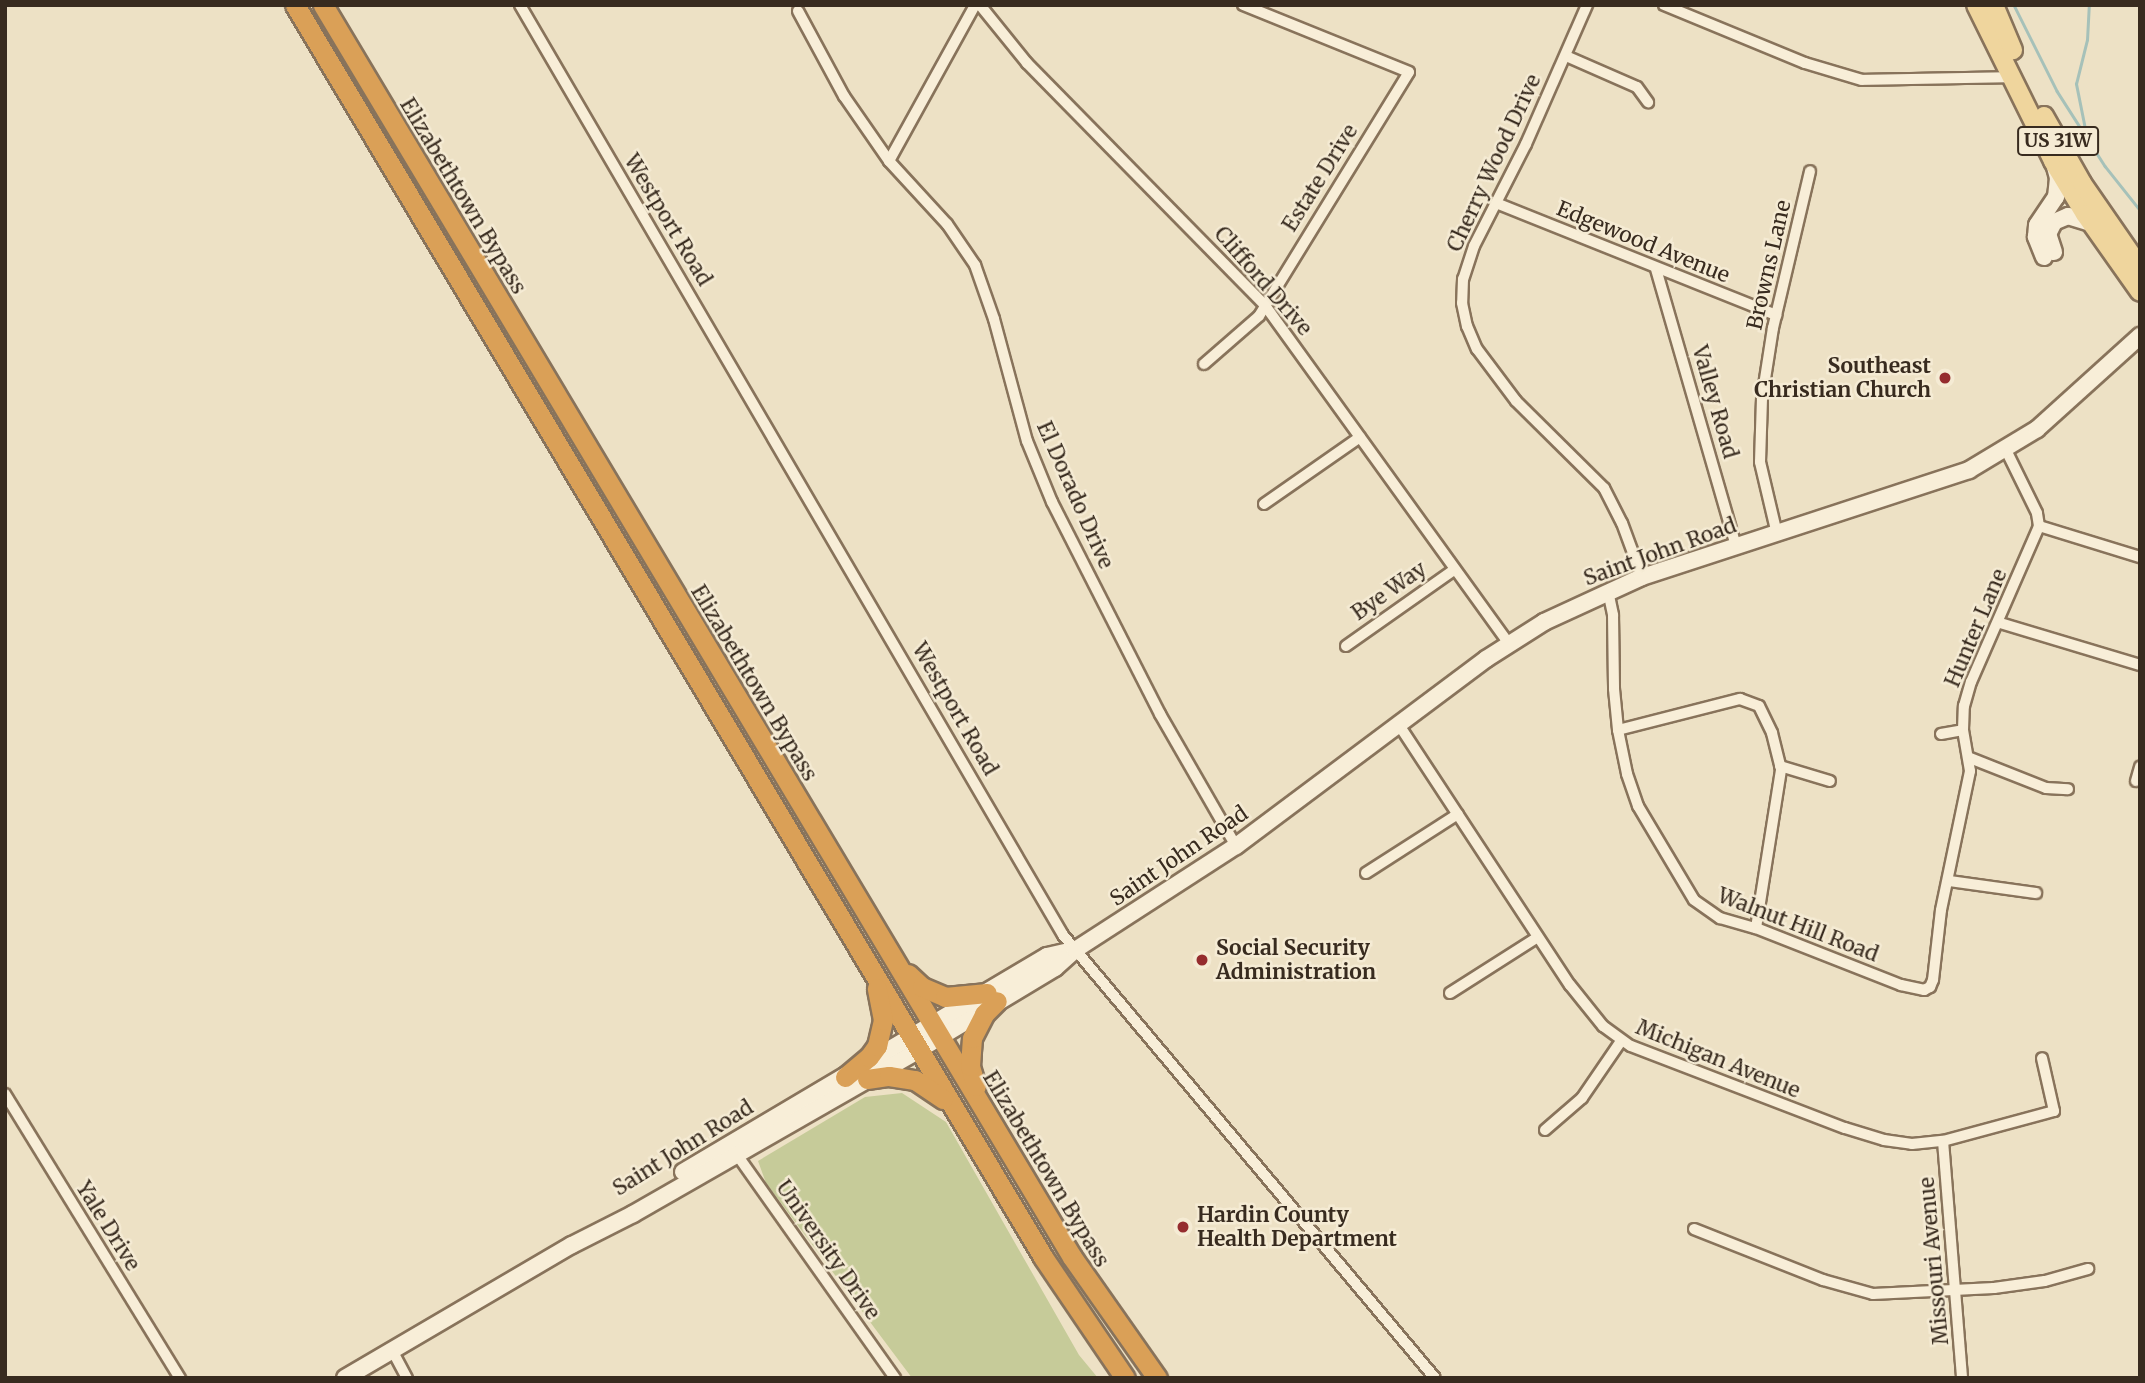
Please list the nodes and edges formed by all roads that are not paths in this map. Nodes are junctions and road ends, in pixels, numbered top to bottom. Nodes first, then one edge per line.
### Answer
1 (289, 5) edge
2 (295, 5) edge
3 (323, 5) edge
4 (328, 5) edge
5 (520, 5) edge
6 (975, 5) edge
7 (980, 5) edge
8 (1243, 5) edge
9 (1587, 5) edge
10 (1664, 5) edge
11 (1976, 5) edge
12 (1994, 5) edge
13 (798, 11) dead end
14 (348, 47) junction
15 (1566, 56) junction
16 (2014, 77) junction
17 (350, 98) junction
18 (1648, 102) dead end
19 (889, 161) junction
20 (2053, 161) junction
21 (1811, 171) dead end
22 (1496, 203) junction
23 (2091, 223) junction
24 (2140, 267) edge
25 (1656, 269) junction
26 (2140, 292) edge
27 (1264, 304) junction
28 (1776, 315) junction
29 (2140, 336) edge
30 (1204, 364) dead end
31 (1360, 437) junction
32 (2006, 450) junction
33 (1264, 504) dead end
34 (2039, 526) junction
35 (1777, 534) junction
36 (1736, 546) junction
37 (2140, 556) edge
38 (1455, 569) junction
39 (1642, 577) junction
40 (1608, 591) junction
41 (2000, 623) junction
42 (1509, 644) junction
43 (1346, 646) dead end
44 (2140, 665) edge
45 (1399, 725) junction
46 (1618, 730) junction
47 (1963, 730) junction
48 (1941, 734) dead end
49 (1969, 758) junction
50 (1780, 766) junction
51 (2140, 767) edge
52 (1830, 781) dead end
53 (2136, 781) dead end
54 (2068, 789) dead end
55 (1458, 814) junction
56 (1236, 846) junction
57 (1366, 873) dead end
58 (1949, 881) junction
59 (2036, 893) dead end
60 (1756, 928) junction
61 (1538, 937) junction
62 (1075, 950) junction
63 (891, 956) junction
64 (870, 968) junction
65 (1924, 990) joint
66 (1450, 993) dead end
67 (992, 997) junction
68 (936, 1031) junction
69 (1621, 1041) junction
70 (915, 1044) junction
71 (2042, 1058) dead end
72 (845, 1077) junction
73 (867, 1079) junction
74 (5, 1094) edge
75 (991, 1122) junction
76 (1545, 1130) dead end
77 (970, 1134) junction
78 (1943, 1141) junction
79 (733, 1149) junction
80 (1694, 1229) dead end
81 (2088, 1269) dead end
82 (1956, 1290) junction
83 (392, 1350) junction
84 (180, 1378) edge
85 (345, 1378) edge
86 (407, 1378) edge
87 (895, 1378) edge
88 (1125, 1378) edge
89 (1157, 1378) edge
90 (1435, 1378) edge
91 (1962, 1378) edge

1 - 17 highway
2 - 17 highway
3 - 14 highway, Elizabethtown Bypass
4 - 14 highway
5 - 62 street, Westport Road
6 - 19 street
7 - 27 street, Clifford Drive
8 - 27 street, Estate Drive
9 - 15 street, Cherry Wood Drive
10 - 16 street
11 - 16 main road, US 31W
12 - 24 main road, US 31W
13 - 19 street, El Dorado Drive
14 - 63 highway, Elizabethtown Bypass
15 - 18 street
15 - 22 street, Cherry Wood Drive
16 - 20 main road, US 31W
17 - 64 highway
19 - 56 street, El Dorado Drive
20 - 23 main road, US 31W
20 - 23 street
21 - 28 street, Browns Lane
22 - 25 street, Edgewood Avenue
22 - 39 street, Cherry Wood Drive
23 - 26 main road, US 31W
25 - 28 street, Edgewood Avenue
25 - 36 street, Valley Road
27 - 30 street, Estate Drive
27 - 31 street, Clifford Drive
28 - 35 street, Browns Lane
29 - 32 street, Saint John Road
31 - 33 street
31 - 38 street, Clifford Drive
32 - 34 street
32 - 35 street, Saint John Road
34 - 37 street
34 - 41 street, Hunter Lane
35 - 36 street, Saint John Road
36 - 39 street, Saint John Road
38 - 42 street, Clifford Drive
38 - 43 street, Bye Way
39 - 40 street, Saint John Road
40 - 42 street, Saint John Road
40 - 46 street, Walnut Hill Road
41 - 44 street
41 - 47 street, Hunter Lane
42 - 45 street, Saint John Road
45 - 55 street, Michigan Avenue
45 - 56 street, Saint John Road
46 - 50 street
46 - 60 street, Walnut Hill Road
47 - 48 street
47 - 49 street, Hunter Lane
49 - 54 street
49 - 58 street, Hunter Lane
50 - 52 street
50 - 60 street
51 - 53 street
55 - 57 street
55 - 61 street, Michigan Avenue
56 - 62 street, Saint John Road
58 - 59 street
58 - 65 street, Hunter Lane
60 - 65 street, Walnut Hill Road
61 - 66 street
61 - 69 street, Michigan Avenue
62 - 67 street, Saint John Road
62 - 90 street, Westport Road
63 - 67 highway
63 - 68 highway, Elizabethtown Bypass
64 - 70 highway
64 - 72 highway
67 - 68 street, Saint John Road
67 - 75 highway
68 - 70 street, Saint John Road
68 - 75 highway, Elizabethtown Bypass
69 - 76 street
69 - 78 street, Michigan Avenue
70 - 72 street, Saint John Road
70 - 73 street, Saint John Road
70 - 77 highway
71 - 78 street, Michigan Avenue
72 - 79 street, Saint John Road
73 - 77 highway
73 - 79 street, Saint John Road
74 - 84 street, Yale Drive
75 - 89 highway, Elizabethtown Bypass
77 - 88 highway
78 - 82 street, Missouri Avenue
79 - 83 street, Saint John Road
79 - 87 street, University Drive
80 - 82 street
81 - 82 street
82 - 91 street, Missouri Avenue
83 - 85 street, Saint John Road
83 - 86 street

